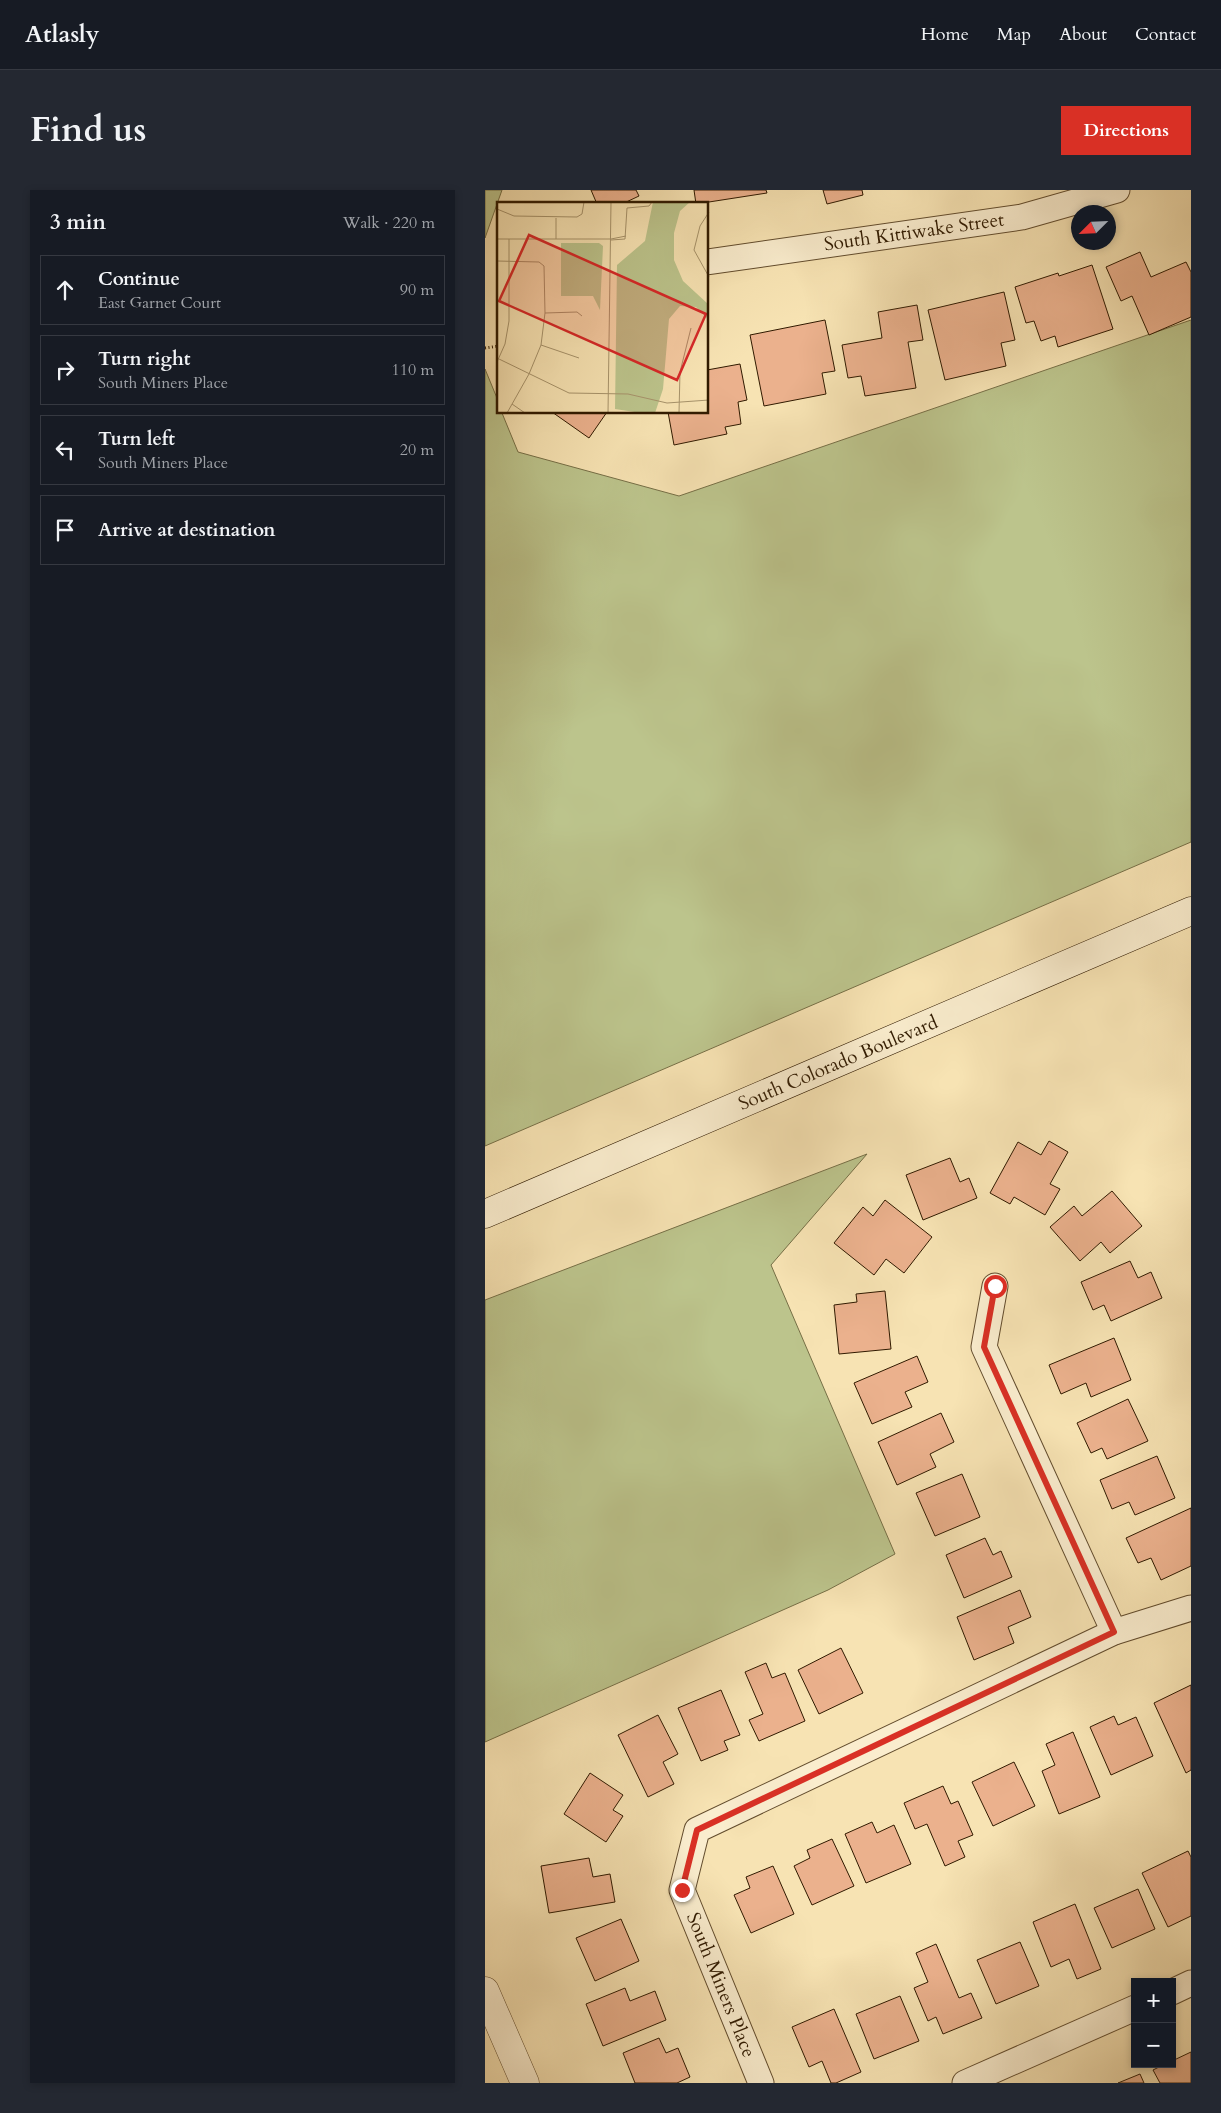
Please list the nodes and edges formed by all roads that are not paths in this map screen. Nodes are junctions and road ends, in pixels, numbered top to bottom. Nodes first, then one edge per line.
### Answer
1 (1117, 190) edge
2 (709, 262) edge
3 (1191, 911) edge
4 (485, 1214) edge
5 (995, 1286) dead end
6 (1191, 1608) edge
7 (1114, 1632) junction
8 (1191, 1983) edge
9 (1176, 1990) edge
10 (485, 1991) edge
11 (1131, 2010) edge
12 (525, 2083) edge
13 (761, 2083) edge
14 (965, 2083) edge

1 - 2 street, South Kittiwake Street
3 - 4 main road, South Colorado Boulevard
5 - 7 street
6 - 7 street, South Miners Place
7 - 13 street, South Miners Place
8 - 9 street
10 - 12 main road
11 - 14 street

